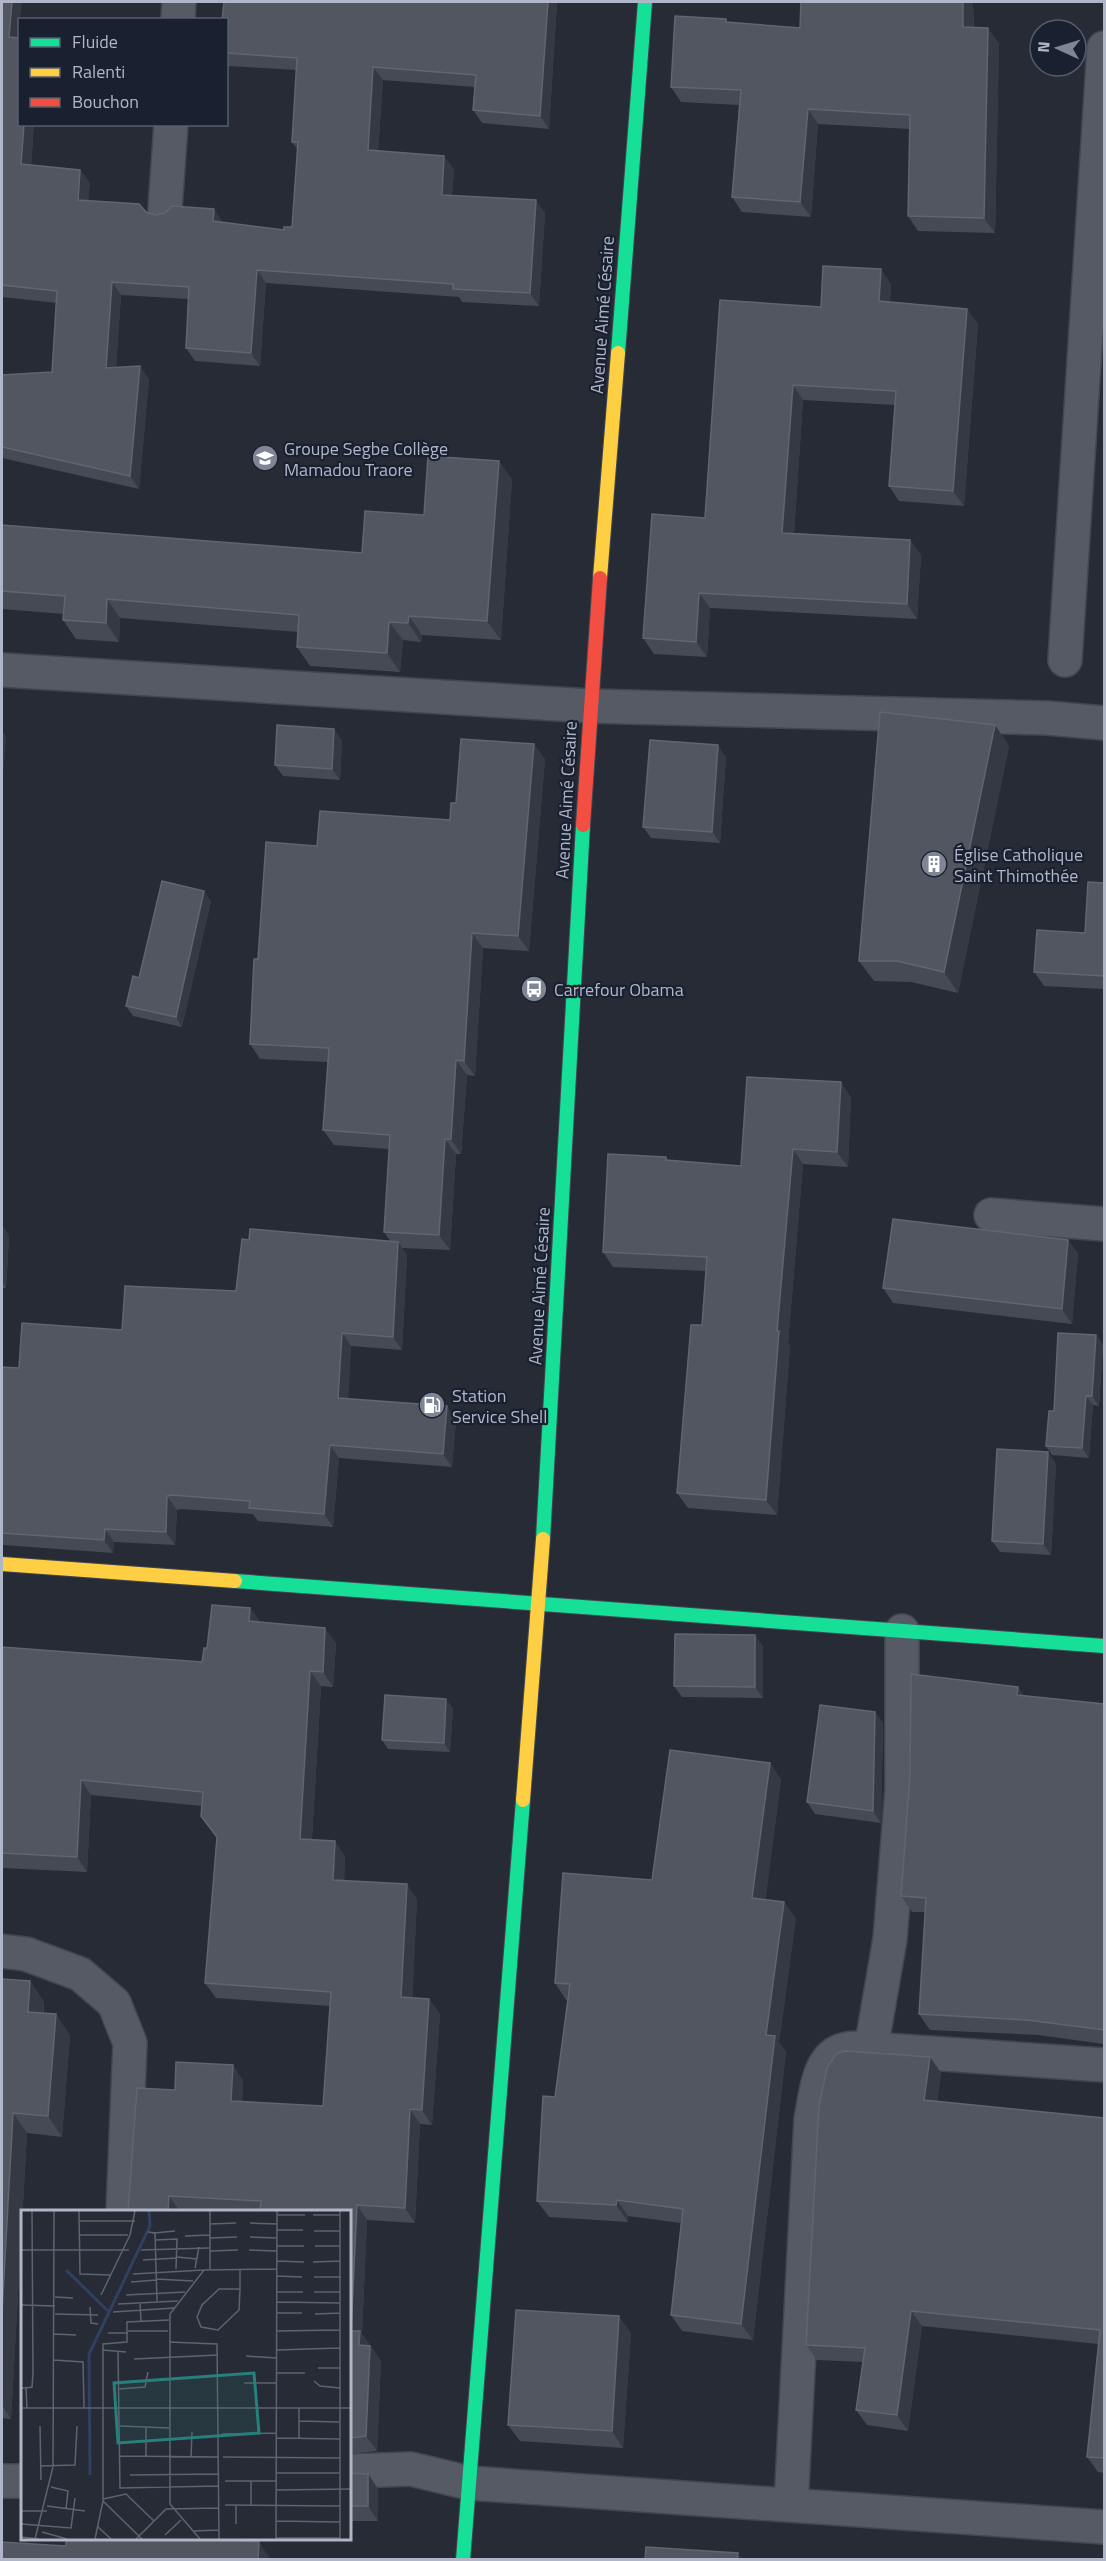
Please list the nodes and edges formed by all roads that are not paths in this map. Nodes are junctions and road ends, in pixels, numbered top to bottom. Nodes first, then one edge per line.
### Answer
1 (179, 2) edge
2 (645, 2) edge
3 (178, 18) edge
4 (1104, 48) edge
5 (171, 126) edge
6 (165, 209) edge
7 (1065, 660) dead end
8 (2, 670) edge
9 (590, 706) junction
10 (1104, 723) edge
11 (991, 1215) dead end
12 (1104, 1224) edge
13 (2, 1564) edge
14 (538, 1602) junction
15 (902, 1631) junction
16 (1104, 1646) edge
17 (2, 1951) edge
18 (871, 2049) junction
19 (1104, 2065) edge
20 (123, 2210) edge
21 (351, 2471) edge
22 (2, 2481) edge
23 (21, 2481) edge
24 (469, 2483) junction
25 (791, 2505) junction
26 (1104, 2527) edge
27 (463, 2559) edge

1 - 3 street
2 - 9 street, Avenue Aimé Césaire
4 - 7 street
5 - 6 street
8 - 9 street
9 - 10 street
9 - 14 street, Avenue Aimé Césaire
11 - 12 street
13 - 14 street
14 - 15 street
14 - 24 street, Avenue Aimé Césaire
15 - 16 street
15 - 18 street
17 - 20 street
18 - 19 street
18 - 25 street
21 - 24 street
22 - 23 street
24 - 25 street
24 - 27 street, Avenue Aimé Césaire
25 - 26 street

